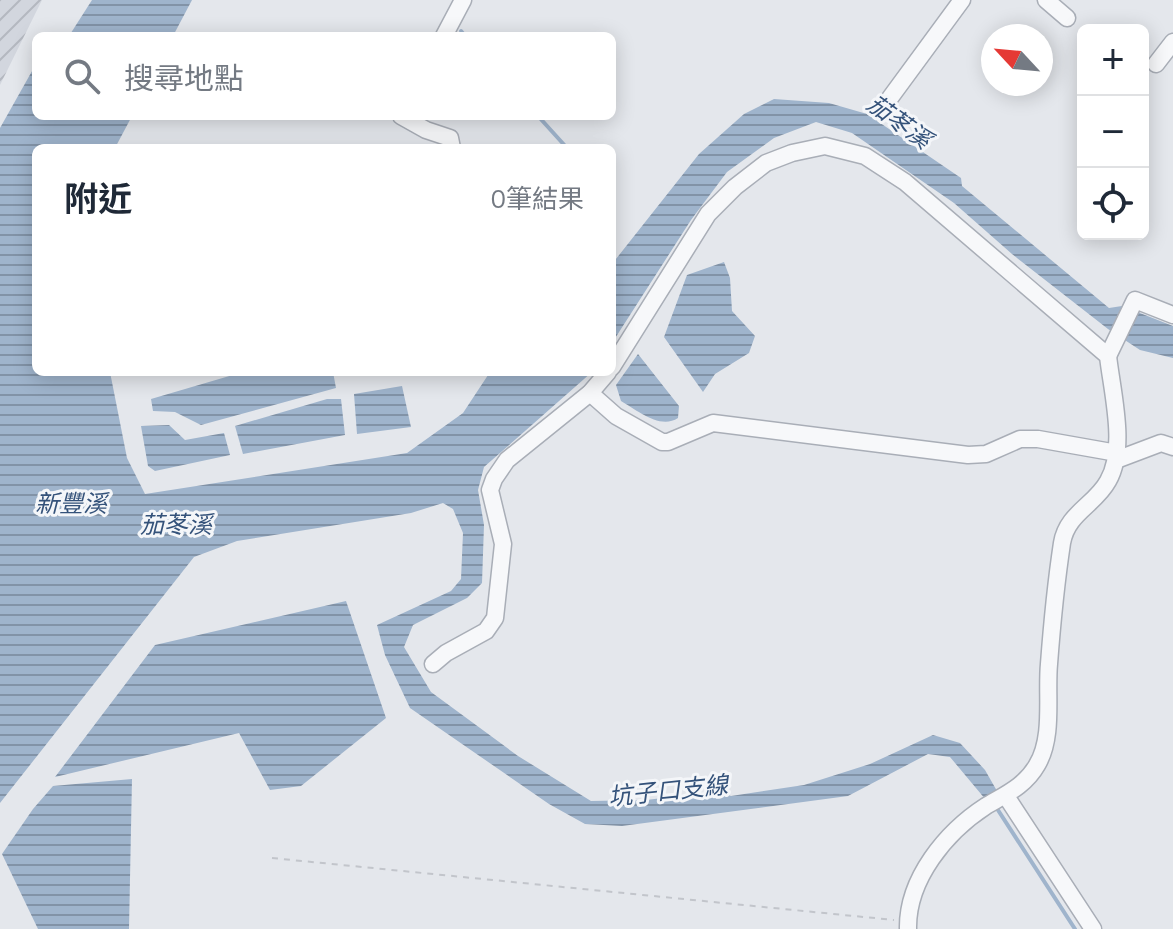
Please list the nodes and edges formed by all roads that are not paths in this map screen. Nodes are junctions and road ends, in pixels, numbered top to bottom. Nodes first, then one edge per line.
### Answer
1 (463, 0) edge
2 (962, 0) edge
3 (1046, 0) edge
4 (1067, 18) dead end
5 (446, 32) edge
6 (1173, 42) edge
7 (1156, 64) dead end
8 (890, 98) dead end
9 (408, 120) edge
10 (451, 144) edge
11 (1173, 315) edge
12 (1108, 356) junction
13 (616, 361) edge
14 (605, 376) edge
15 (590, 393) junction
16 (1173, 447) edge
17 (1117, 456) junction
18 (433, 664) dead end
19 (1006, 796) junction
20 (908, 925) edge
21 (1093, 929) edge

1 - 5 lane
2 - 8 lane
3 - 4 lane
6 - 7 lane
9 - 10 lane
11 - 12 lane
12 - 13 lane
12 - 17 lane
14 - 15 lane
15 - 17 lane
15 - 18 lane
16 - 17 lane
17 - 19 lane
19 - 20 lane
19 - 21 lane

